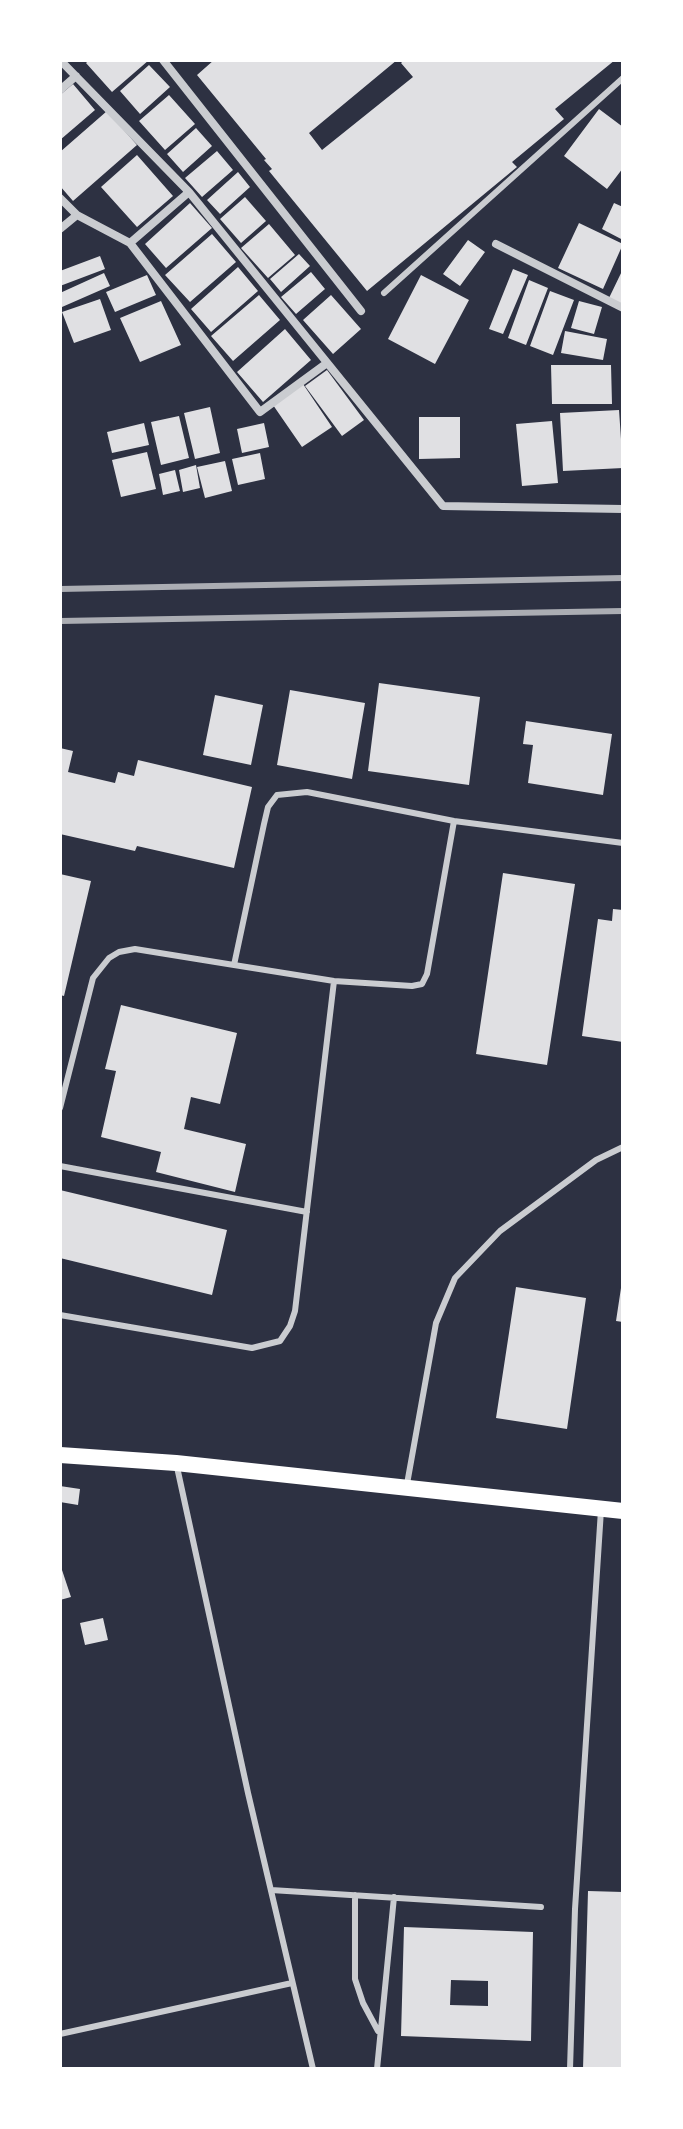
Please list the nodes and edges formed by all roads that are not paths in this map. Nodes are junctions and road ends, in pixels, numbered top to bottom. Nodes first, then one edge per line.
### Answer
1 (60, 60) edge
2 (163, 60) edge
3 (76, 76) junction
4 (623, 78) edge
5 (60, 90) edge
6 (189, 192) junction
7 (60, 198) edge
8 (77, 215) junction
9 (60, 229) edge
10 (130, 243) junction
11 (496, 244) dead end
12 (384, 293) dead end
13 (623, 308) edge
14 (361, 311) dead end
15 (327, 363) junction
16 (623, 509) edge
17 (454, 821) junction
18 (623, 843) edge
19 (234, 965) junction
20 (334, 981) junction
21 (60, 1108) edge
22 (623, 1147) edge
23 (60, 1166) edge
24 (307, 1212) junction
25 (60, 1315) edge
26 (60, 1455) edge
27 (176, 1463) junction
28 (406, 1488) junction
29 (601, 1509) junction
30 (623, 1511) edge
31 (271, 1890) junction
32 (355, 1895) junction
33 (394, 1897) junction
34 (541, 1907) dead end
35 (292, 1983) junction
36 (378, 2032) junction
37 (60, 2034) edge
38 (313, 2069) edge
39 (377, 2069) edge
40 (570, 2069) edge

1 - 3 street
2 - 14 street
3 - 5 street
3 - 6 street
4 - 12 lane
6 - 10 street
6 - 15 street
7 - 8 street
8 - 9 street
8 - 10 street
10 - 15 street
11 - 13 street
15 - 16 street
17 - 18 lane
17 - 19 lane
17 - 20 lane
19 - 20 lane
19 - 21 lane
20 - 24 lane
22 - 28 lane
23 - 24 lane
24 - 25 lane
26 - 27 main road
27 - 28 main road
27 - 31 lane
28 - 29 main road
29 - 30 main road
29 - 40 lane
31 - 32 lane
31 - 35 lane
32 - 33 lane
32 - 36 lane
33 - 34 lane
33 - 36 lane
35 - 37 lane
35 - 38 lane
36 - 39 lane

